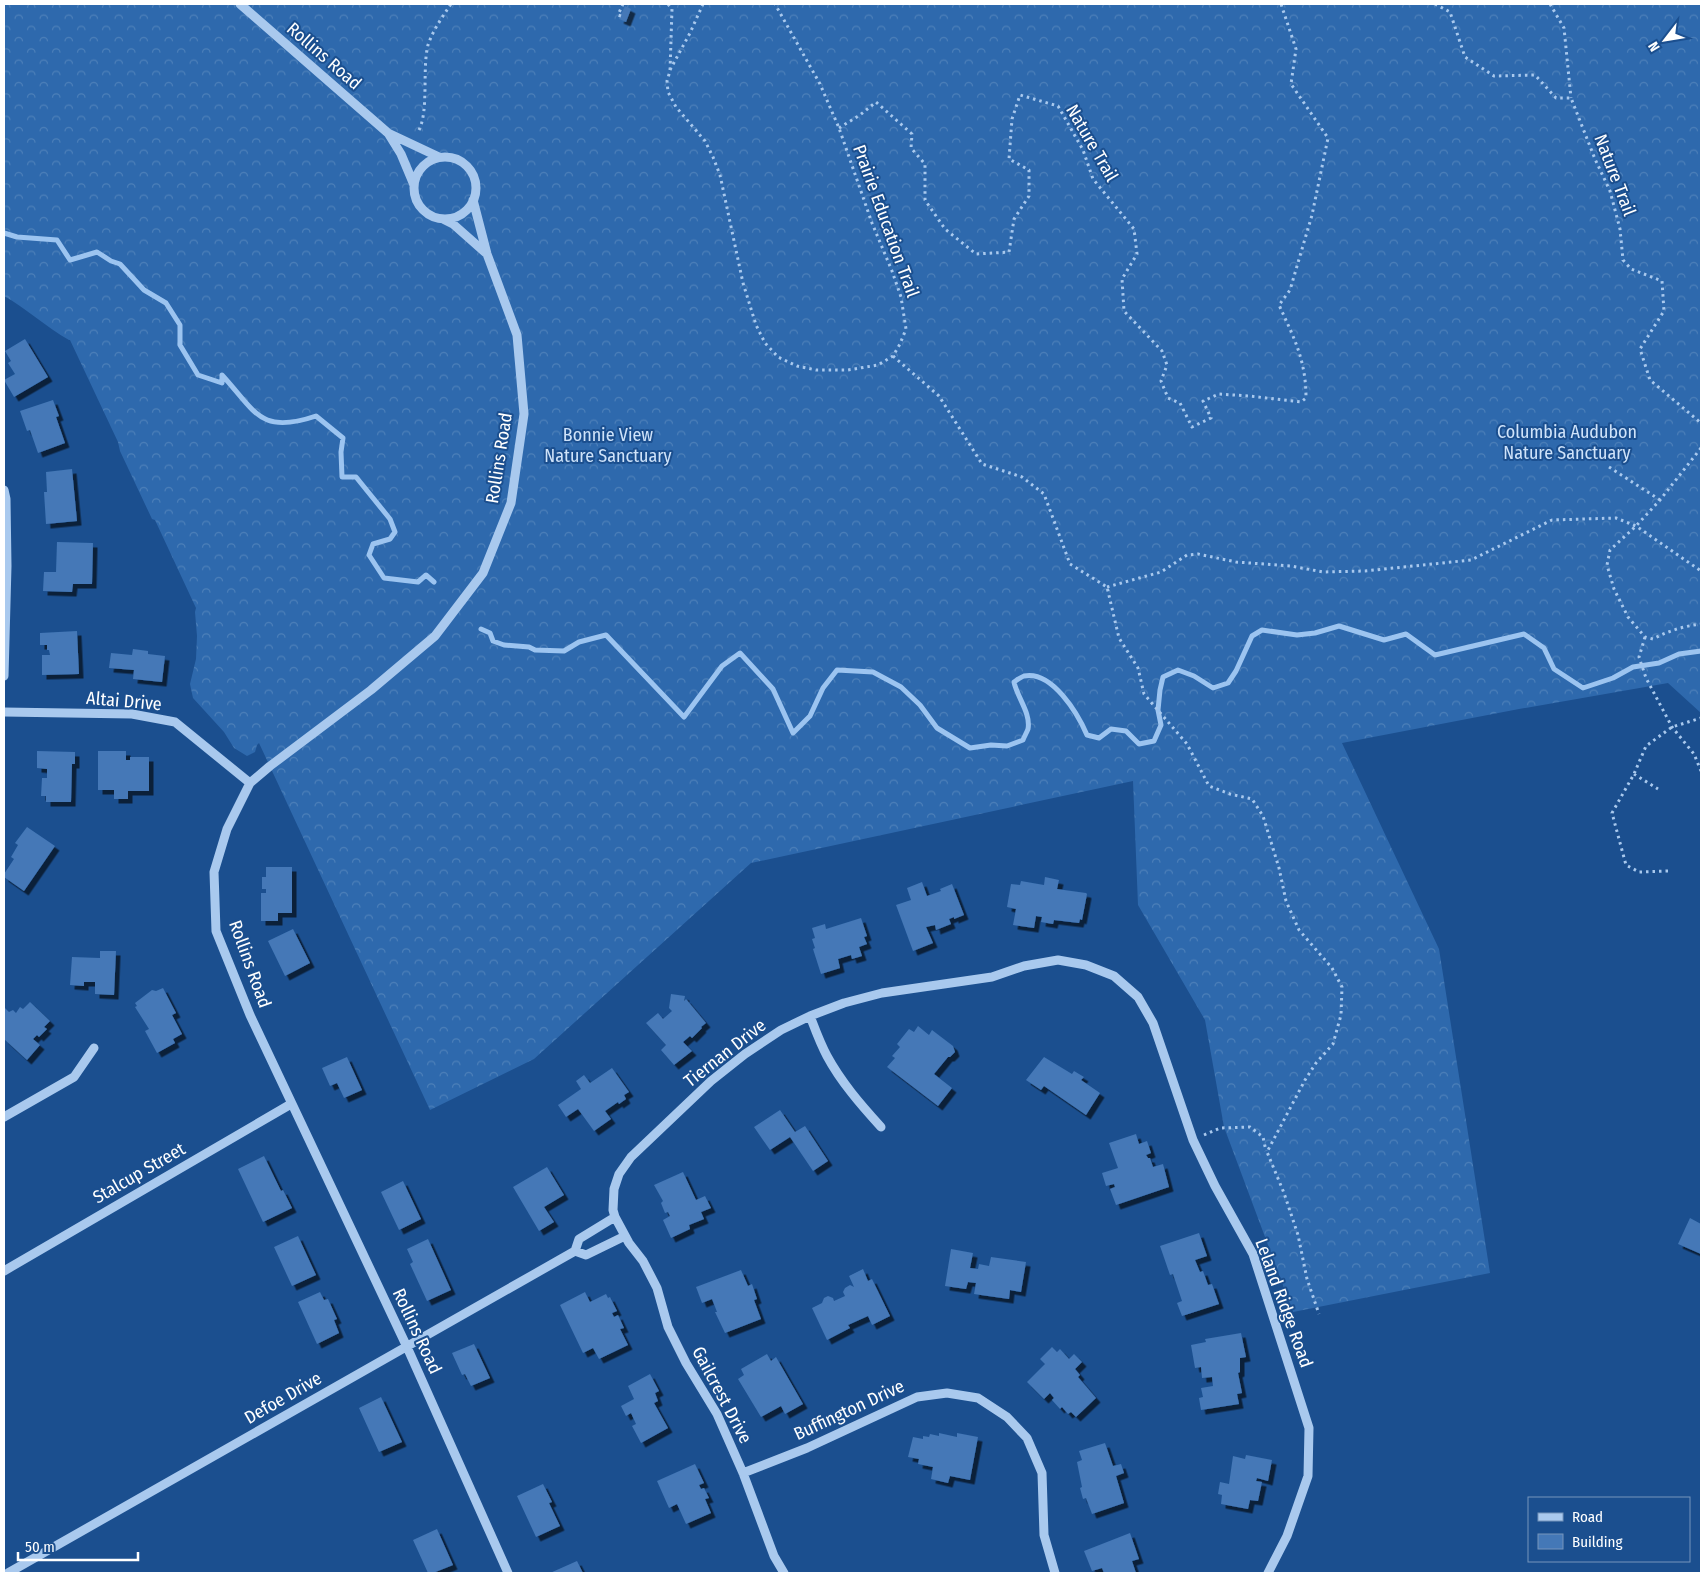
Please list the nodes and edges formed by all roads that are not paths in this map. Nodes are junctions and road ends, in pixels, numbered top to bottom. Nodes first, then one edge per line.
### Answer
1 (240, 4) edge
2 (388, 133) junction
3 (439, 157) junction
4 (414, 185) junction
5 (473, 200) junction
6 (442, 218) junction
7 (487, 254) junction
8 (4, 490) edge
9 (6, 566) edge
10 (4, 676) edge
11 (4, 712) edge
12 (250, 783) junction
13 (1114, 976) joint
14 (810, 1016) junction
15 (94, 1048) dead end
16 (291, 1104) junction
17 (4, 1118) edge
18 (881, 1127) dead end
19 (615, 1217) junction
20 (625, 1236) junction
21 (575, 1251) junction
22 (4, 1271) edge
23 (407, 1347) junction
24 (743, 1473) junction
25 (8, 1573) edge
26 (508, 1573) edge
27 (784, 1573) edge
28 (1055, 1573) edge
29 (1268, 1573) edge

1 - 2 street, Rollins Road
2 - 3 street, Rollins Road
2 - 4 street, Rollins Road
3 - 4 street
3 - 5 street, Rollins Road
4 - 6 street, Rollins Road
5 - 6 street
5 - 7 street, Rollins Road
6 - 7 street, Rollins Road
7 - 12 street, Rollins Road
8 - 9 street
9 - 10 street
11 - 12 street, Altai Drive
12 - 16 street, Rollins Road
13 - 14 street, Tiernan Drive
13 - 29 street, Leland Ridge Road
14 - 18 street
14 - 19 street, Tiernan Drive
15 - 17 street
16 - 22 street, Stalcup Street
16 - 23 street, Rollins Road
19 - 20 street, Tiernan Drive
19 - 21 street, Defoe Drive
20 - 21 street, Defoe Drive
20 - 24 street, Gailcrest Drive
21 - 23 street, Defoe Drive
23 - 25 street, Defoe Drive
23 - 26 street, Rollins Road
24 - 27 street, Gailcrest Drive
24 - 28 street, Buffington Drive

